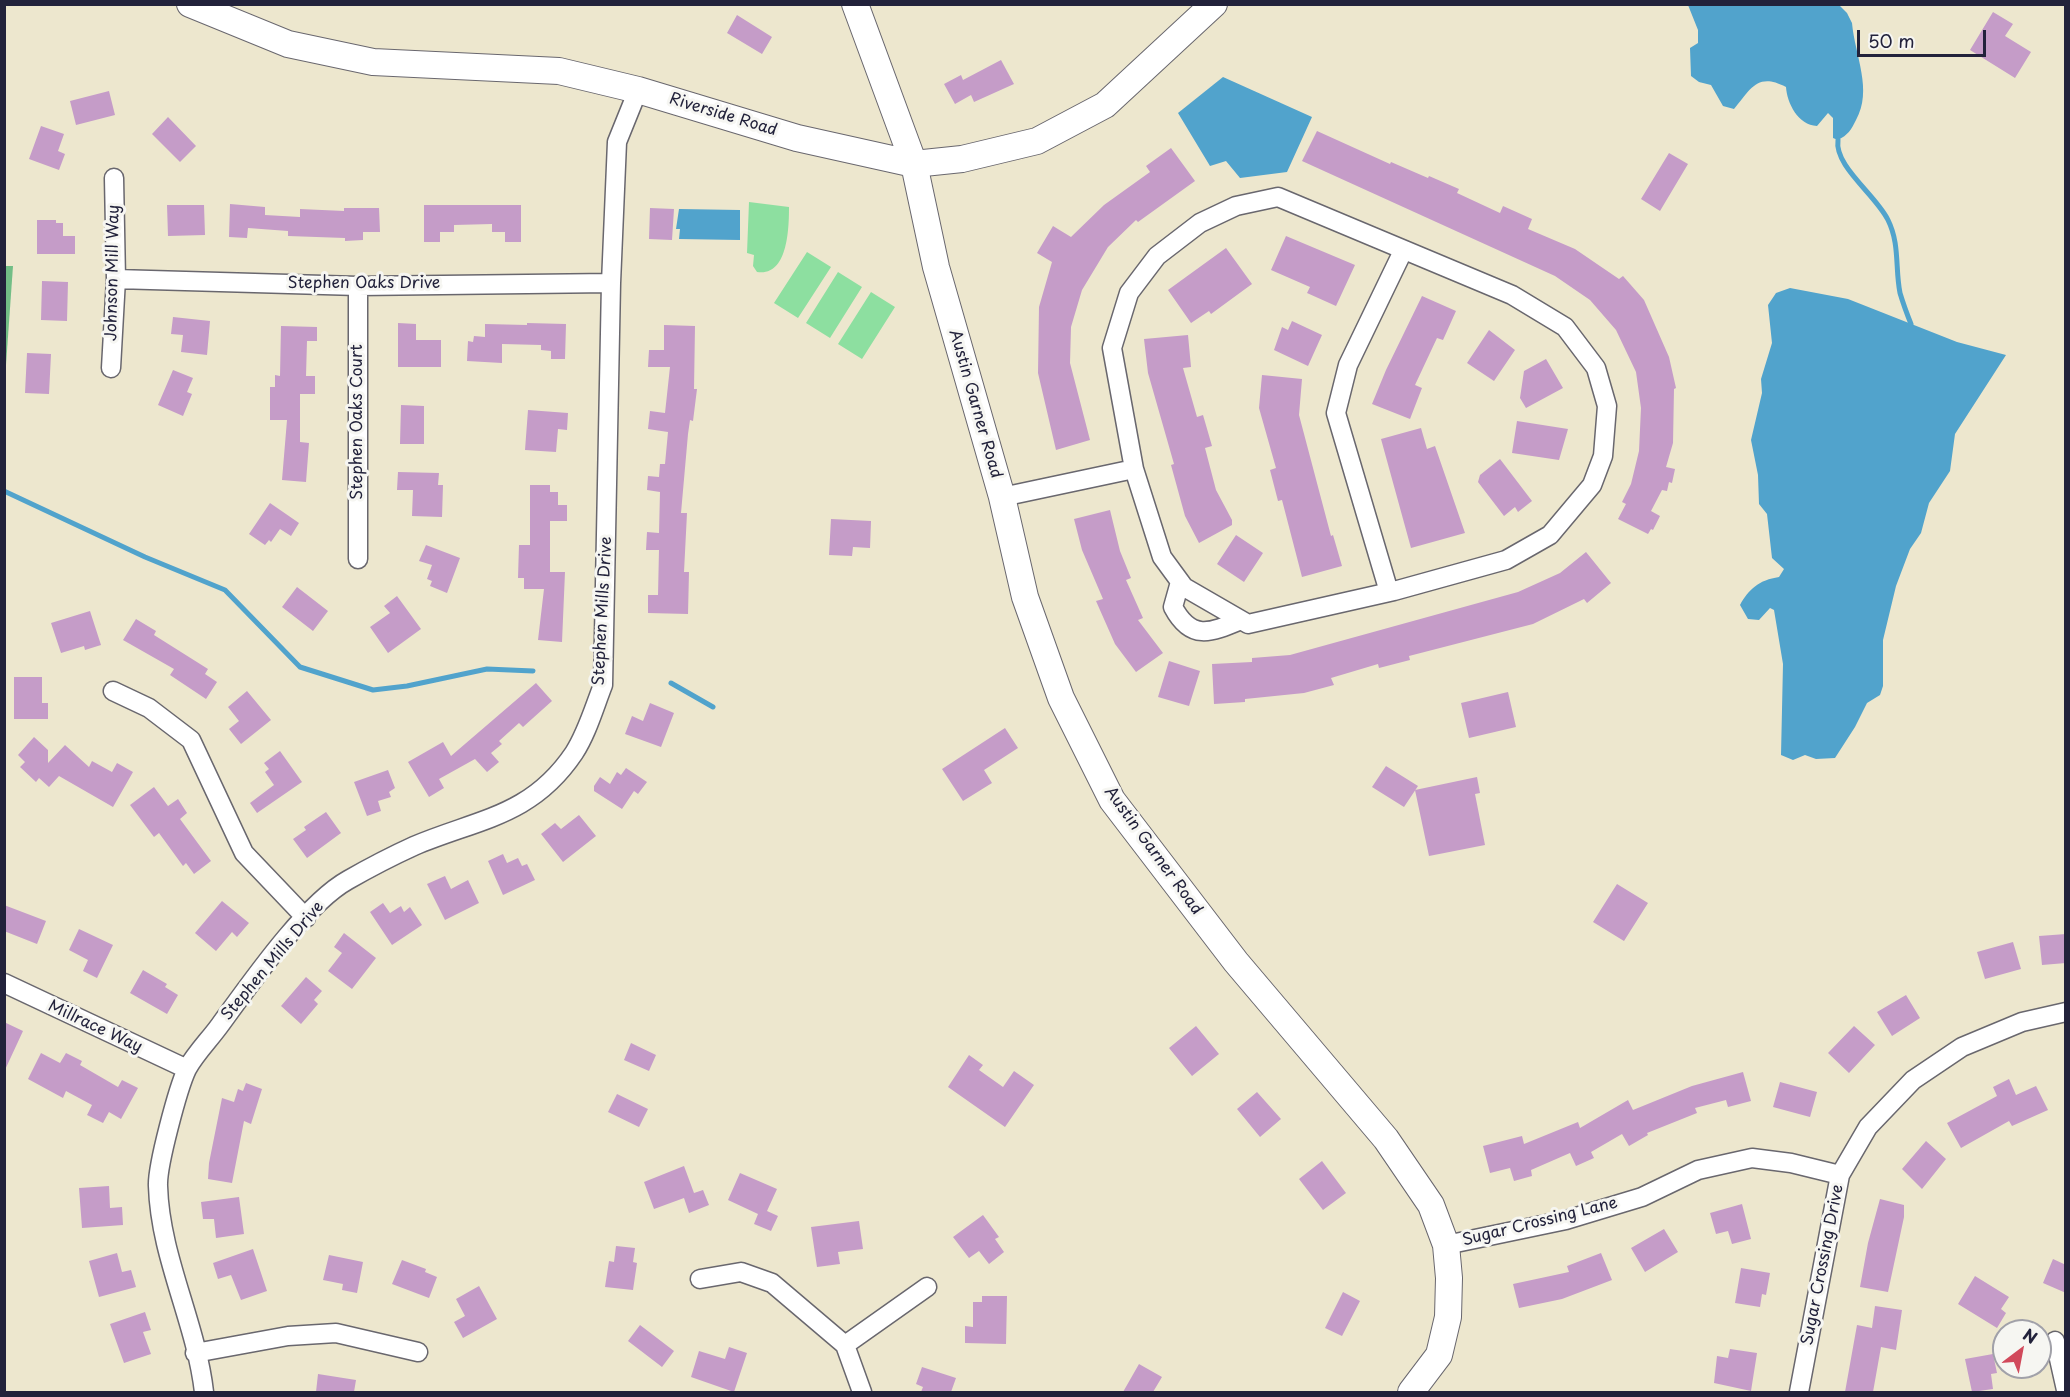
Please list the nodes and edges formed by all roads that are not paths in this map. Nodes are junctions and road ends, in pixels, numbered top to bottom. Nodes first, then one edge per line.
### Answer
1 (190, 4) edge
2 (855, 4) edge
3 (1214, 4) edge
4 (638, 90) junction
5 (914, 164) junction
6 (114, 178) dead end
7 (1403, 251) junction
8 (116, 279) junction
9 (611, 284) junction
10 (358, 286) junction
11 (111, 368) dead end
12 (1134, 469) junction
13 (1002, 497) junction
14 (358, 559) dead end
15 (1180, 582) junction
16 (1389, 592) junction
17 (1241, 620) junction
18 (113, 691) dead end
19 (306, 918) junction
20 (4, 983) edge
21 (2066, 1012) edge
22 (187, 1070) junction
23 (1840, 1175) junction
24 (1446, 1245) junction
25 (700, 1279) dead end
26 (927, 1287) dead end
27 (2055, 1341) dead end
28 (844, 1345) junction
29 (418, 1352) dead end
30 (195, 1353) junction
31 (2066, 1390) edge
32 (204, 1392) edge
33 (862, 1392) edge
34 (1411, 1392) edge
35 (1799, 1392) edge

1 - 4 street, Riverside Road
2 - 5 street, Austin Garner Road
3 - 5 street, Riverside Road
4 - 5 street, Riverside Road
4 - 9 street, Stephen Mills Drive
5 - 13 street, Austin Garner Road
6 - 8 street, Johnson Mill Way
7 - 12 street
7 - 16 street
7 - 16 street
8 - 10 street, Stephen Oaks Drive
8 - 11 street, Johnson Mill Way
9 - 10 street, Stephen Oaks Drive
9 - 19 street, Stephen Mills Drive
10 - 14 street, Stephen Oaks Court
12 - 13 street
12 - 15 street
13 - 24 street, Austin Garner Road
15 - 17 street
15 - 17 street
16 - 17 street
18 - 19 street
19 - 22 street, Stephen Mills Drive
20 - 22 street, Millrace Way
21 - 23 street, Sugar Crossing Drive
22 - 30 street, Stephen Mills Drive
23 - 24 street, Sugar Crossing Lane
23 - 35 street, Sugar Crossing Drive
24 - 34 street, Austin Garner Road
25 - 28 street
26 - 28 street
27 - 31 street
28 - 33 street
29 - 30 street
30 - 32 street, Stephen Mills Drive

